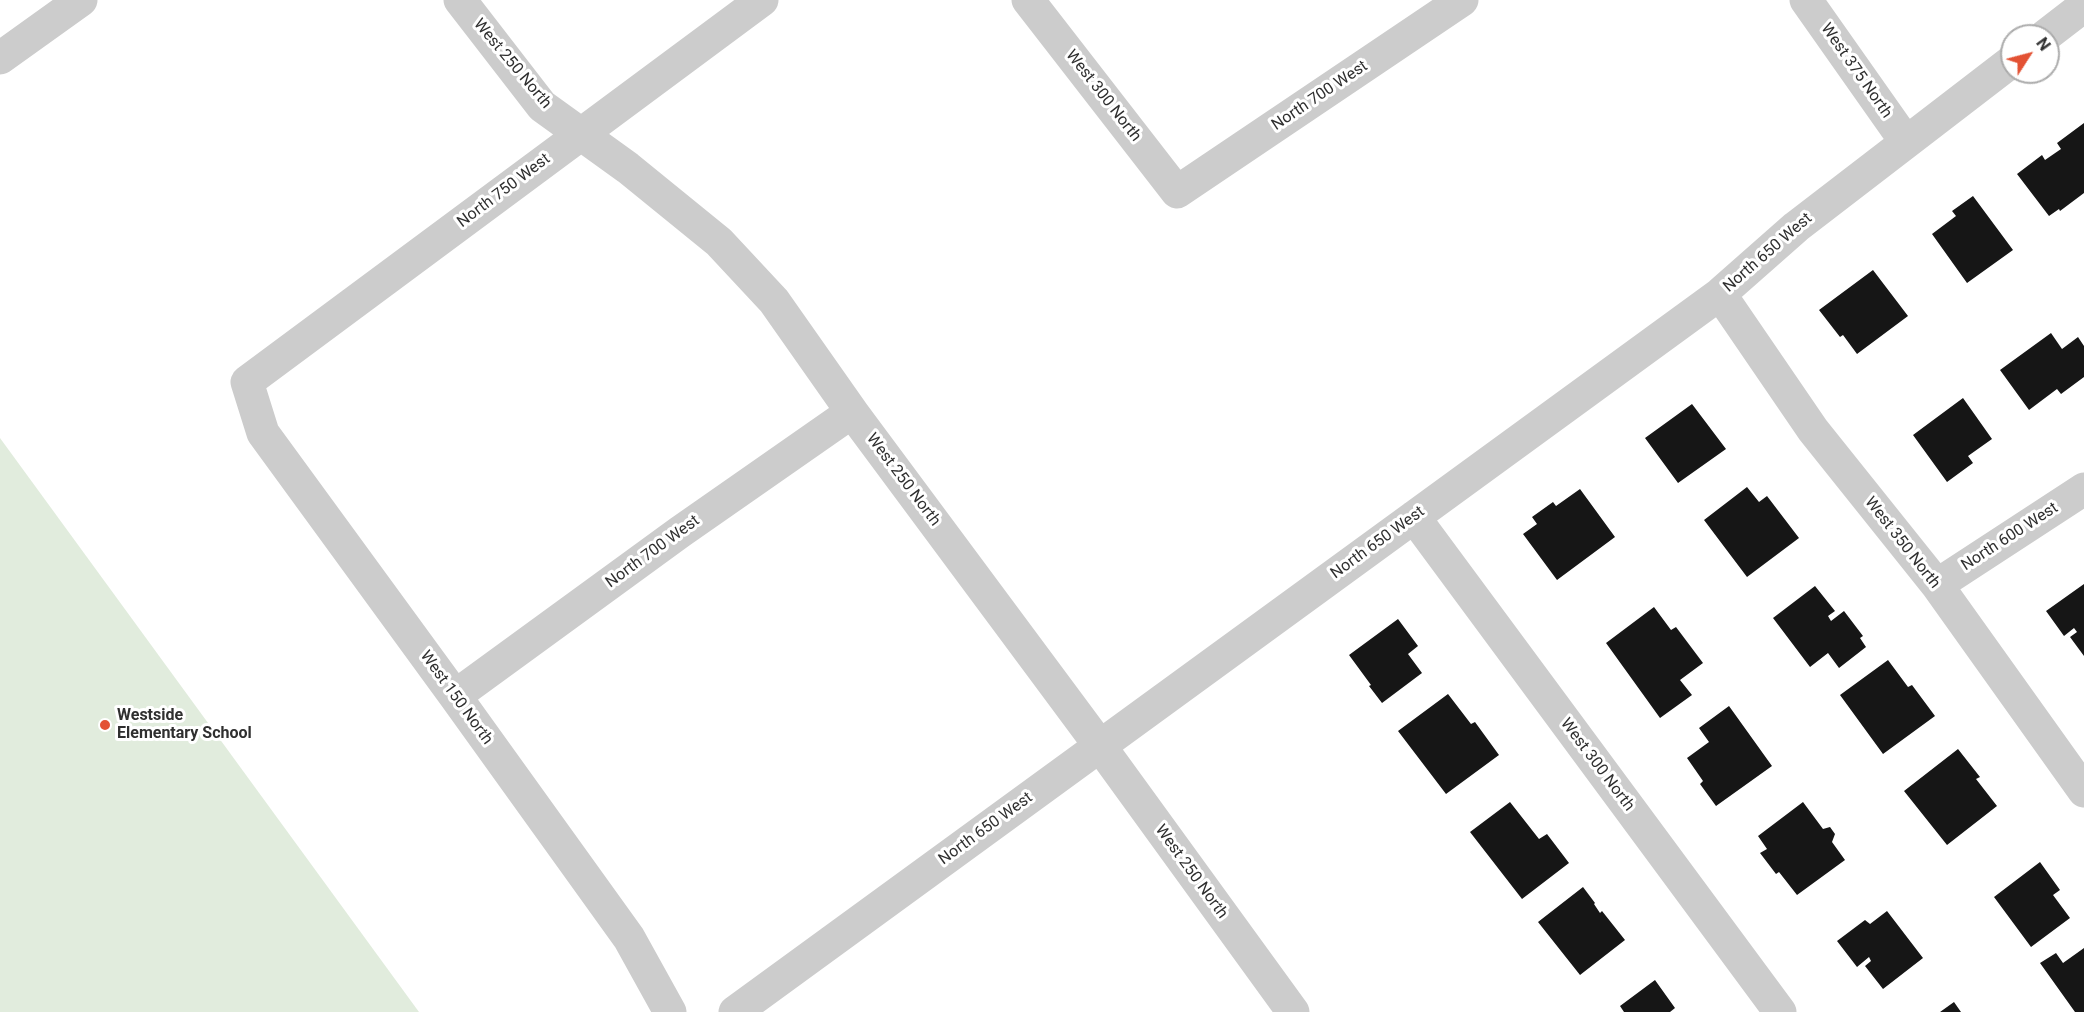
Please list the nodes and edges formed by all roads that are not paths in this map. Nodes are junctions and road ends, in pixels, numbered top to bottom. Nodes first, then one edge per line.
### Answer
1 (81, 0) edge
2 (460, 0) edge
3 (762, 0) edge
4 (1028, 0) edge
5 (1462, 0) edge
6 (1806, 0) edge
7 (2084, 6) edge
8 (2060, 24) edge
9 (0, 58) edge
10 (2000, 70) edge
11 (582, 133) junction
12 (1906, 142) junction
13 (1177, 192) joint
14 (1720, 294) junction
15 (247, 382) joint
16 (852, 412) junction
17 (2084, 489) edge
18 (1413, 517) junction
19 (1937, 585) junction
20 (455, 696) junction
21 (1100, 746) junction
22 (2084, 791) edge
23 (670, 1012) edge
24 (735, 1012) edge
25 (1293, 1012) edge
26 (1780, 1012) edge

1 - 9 street
2 - 11 street, West 250 North
3 - 11 street, North 750 West
4 - 13 street, West 300 North
5 - 13 street, North 700 West
6 - 12 street, West 375 North
7 - 8 street
10 - 12 street, North 650 West
11 - 15 street, North 750 West
11 - 16 street, West 250 North
12 - 14 street, North 650 West
14 - 18 street, North 650 West
14 - 19 street, West 350 North
15 - 20 street, West 150 North
16 - 20 street, North 700 West
16 - 21 street, West 250 North
17 - 19 street, North 600 West
18 - 21 street, North 650 West
18 - 26 street, West 300 North
19 - 22 street, West 350 North
20 - 23 street, West 150 North
21 - 24 street, North 650 West
21 - 25 street, West 250 North

